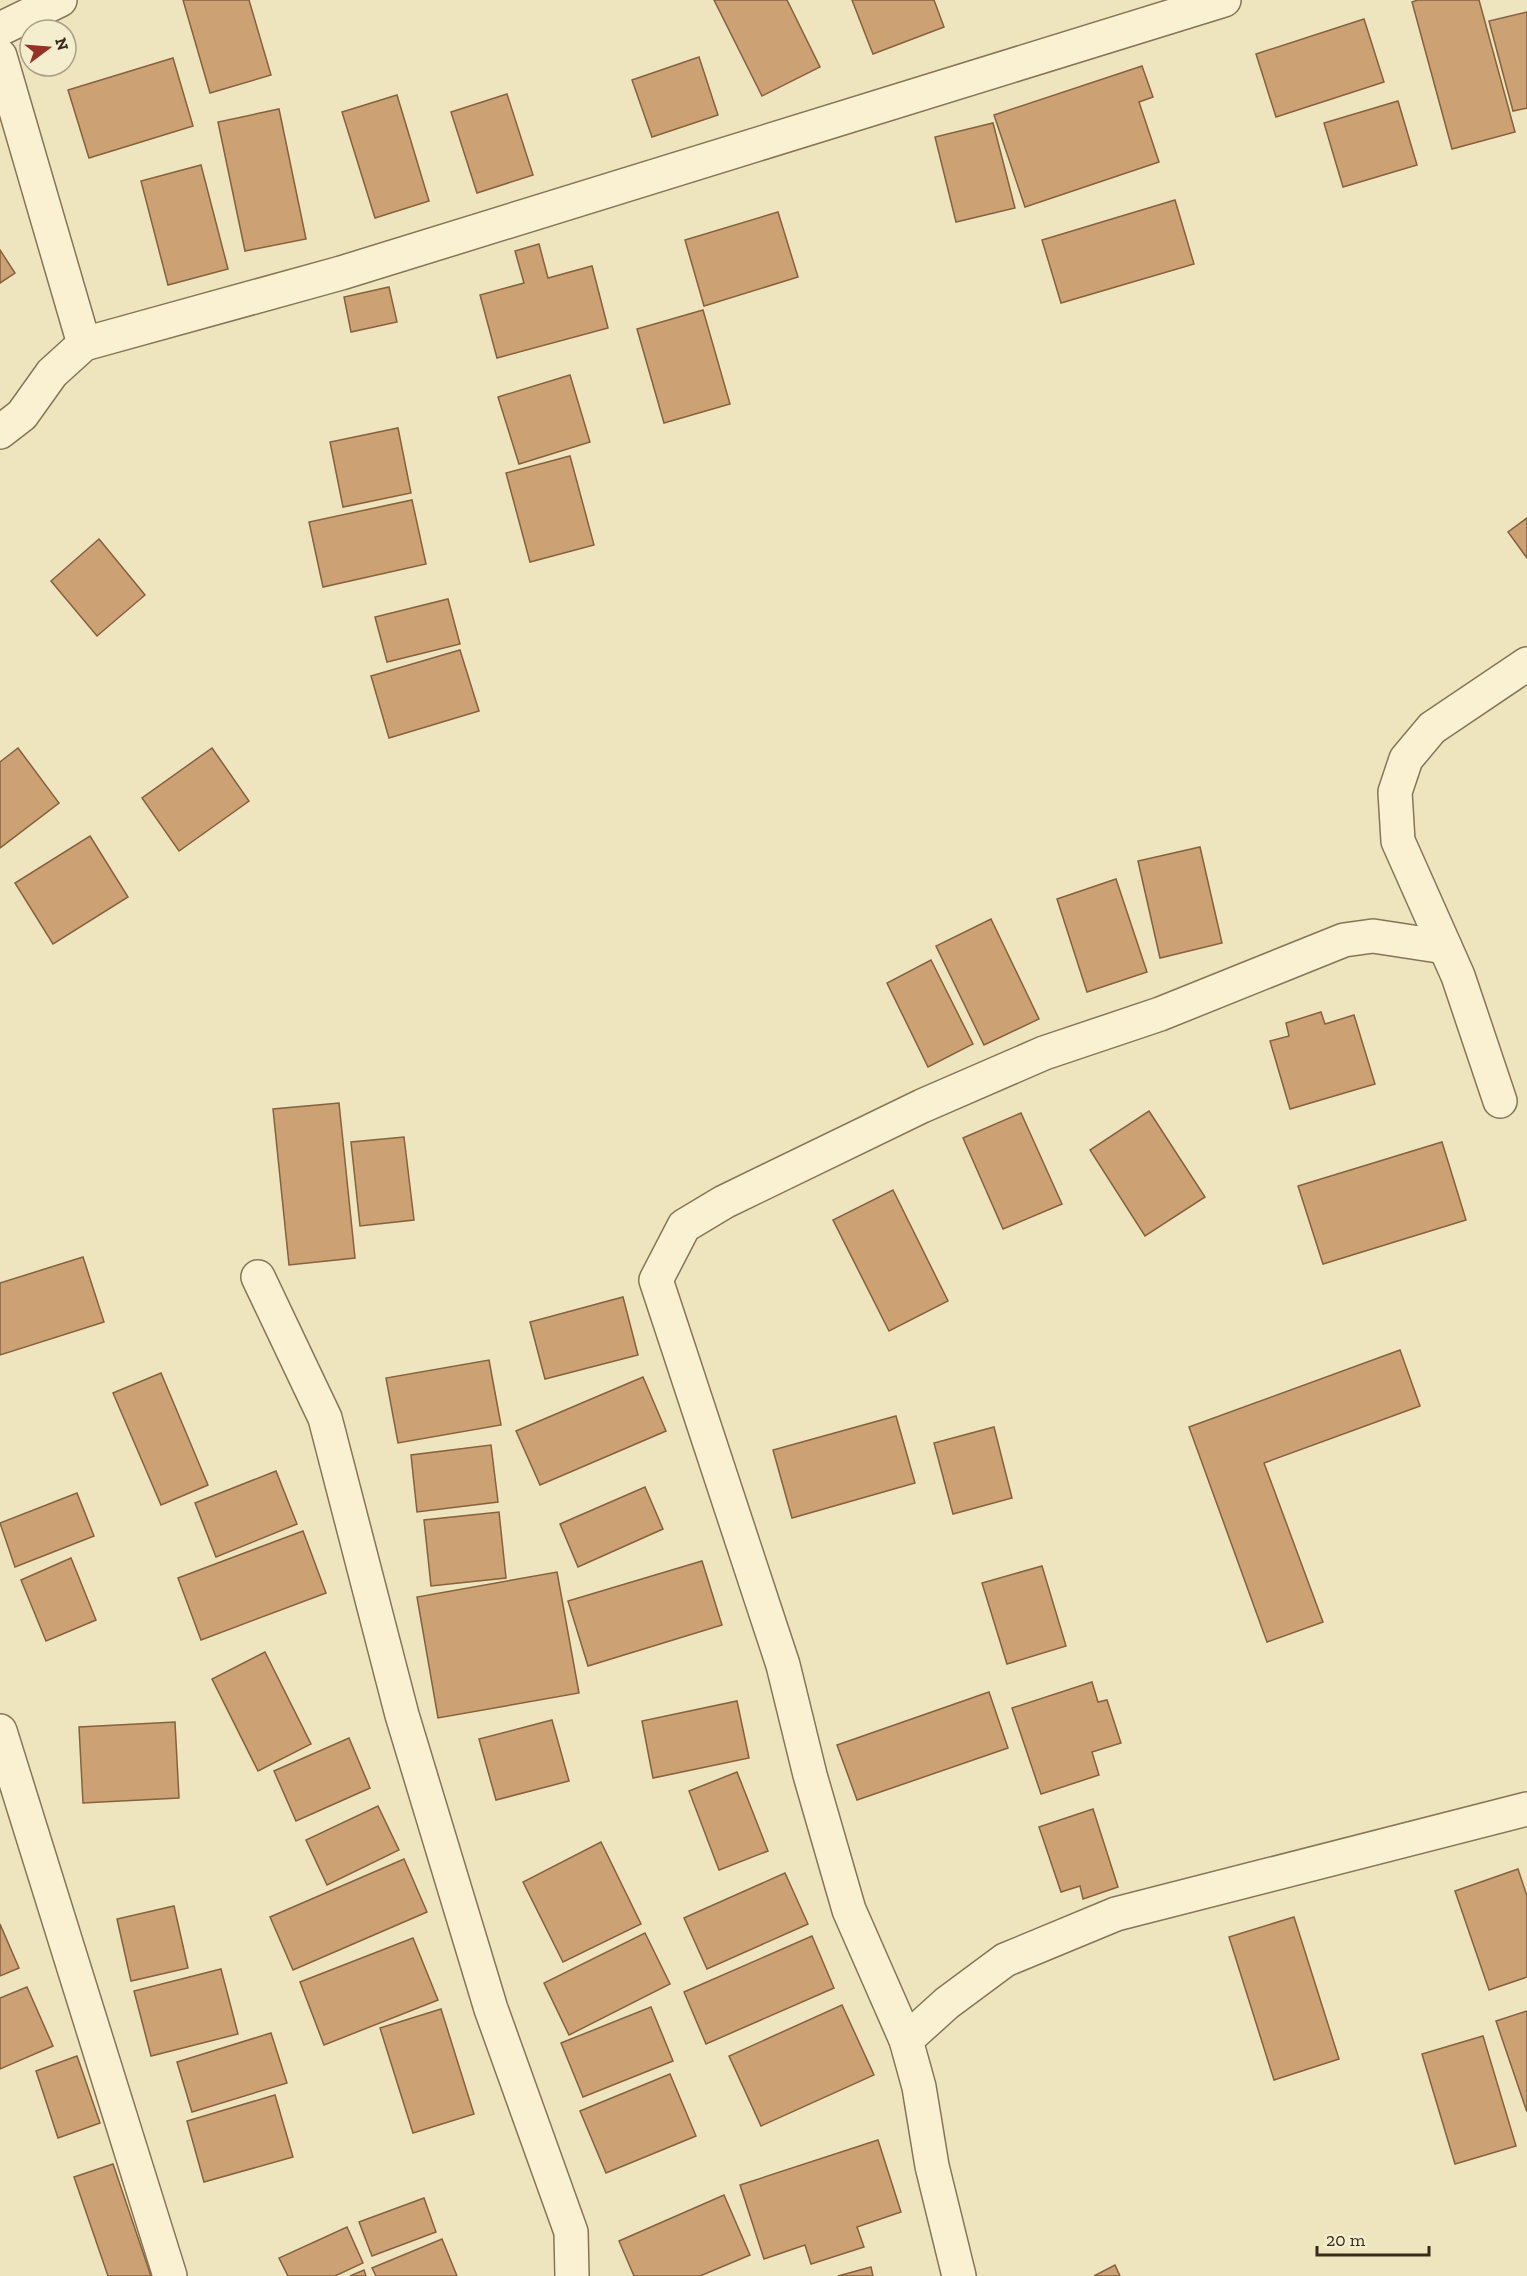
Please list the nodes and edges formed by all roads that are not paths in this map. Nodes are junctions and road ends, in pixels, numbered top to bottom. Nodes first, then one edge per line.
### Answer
1 (60, 0) edge
2 (1224, 0) edge
3 (0, 30) edge
4 (0, 56) edge
5 (84, 344) junction
6 (0, 432) edge
7 (1527, 664) edge
8 (1445, 947) junction
9 (1500, 1101) dead end
10 (258, 1277) dead end
11 (0, 1731) edge
12 (1527, 1809) edge
13 (906, 2040) junction
14 (170, 2276) edge
15 (572, 2276) edge
16 (959, 2276) edge

1 - 3 street
2 - 5 street
4 - 5 street
5 - 6 street
7 - 8 street
8 - 9 street
8 - 13 street
10 - 15 street
11 - 14 street
12 - 13 street
13 - 16 street

